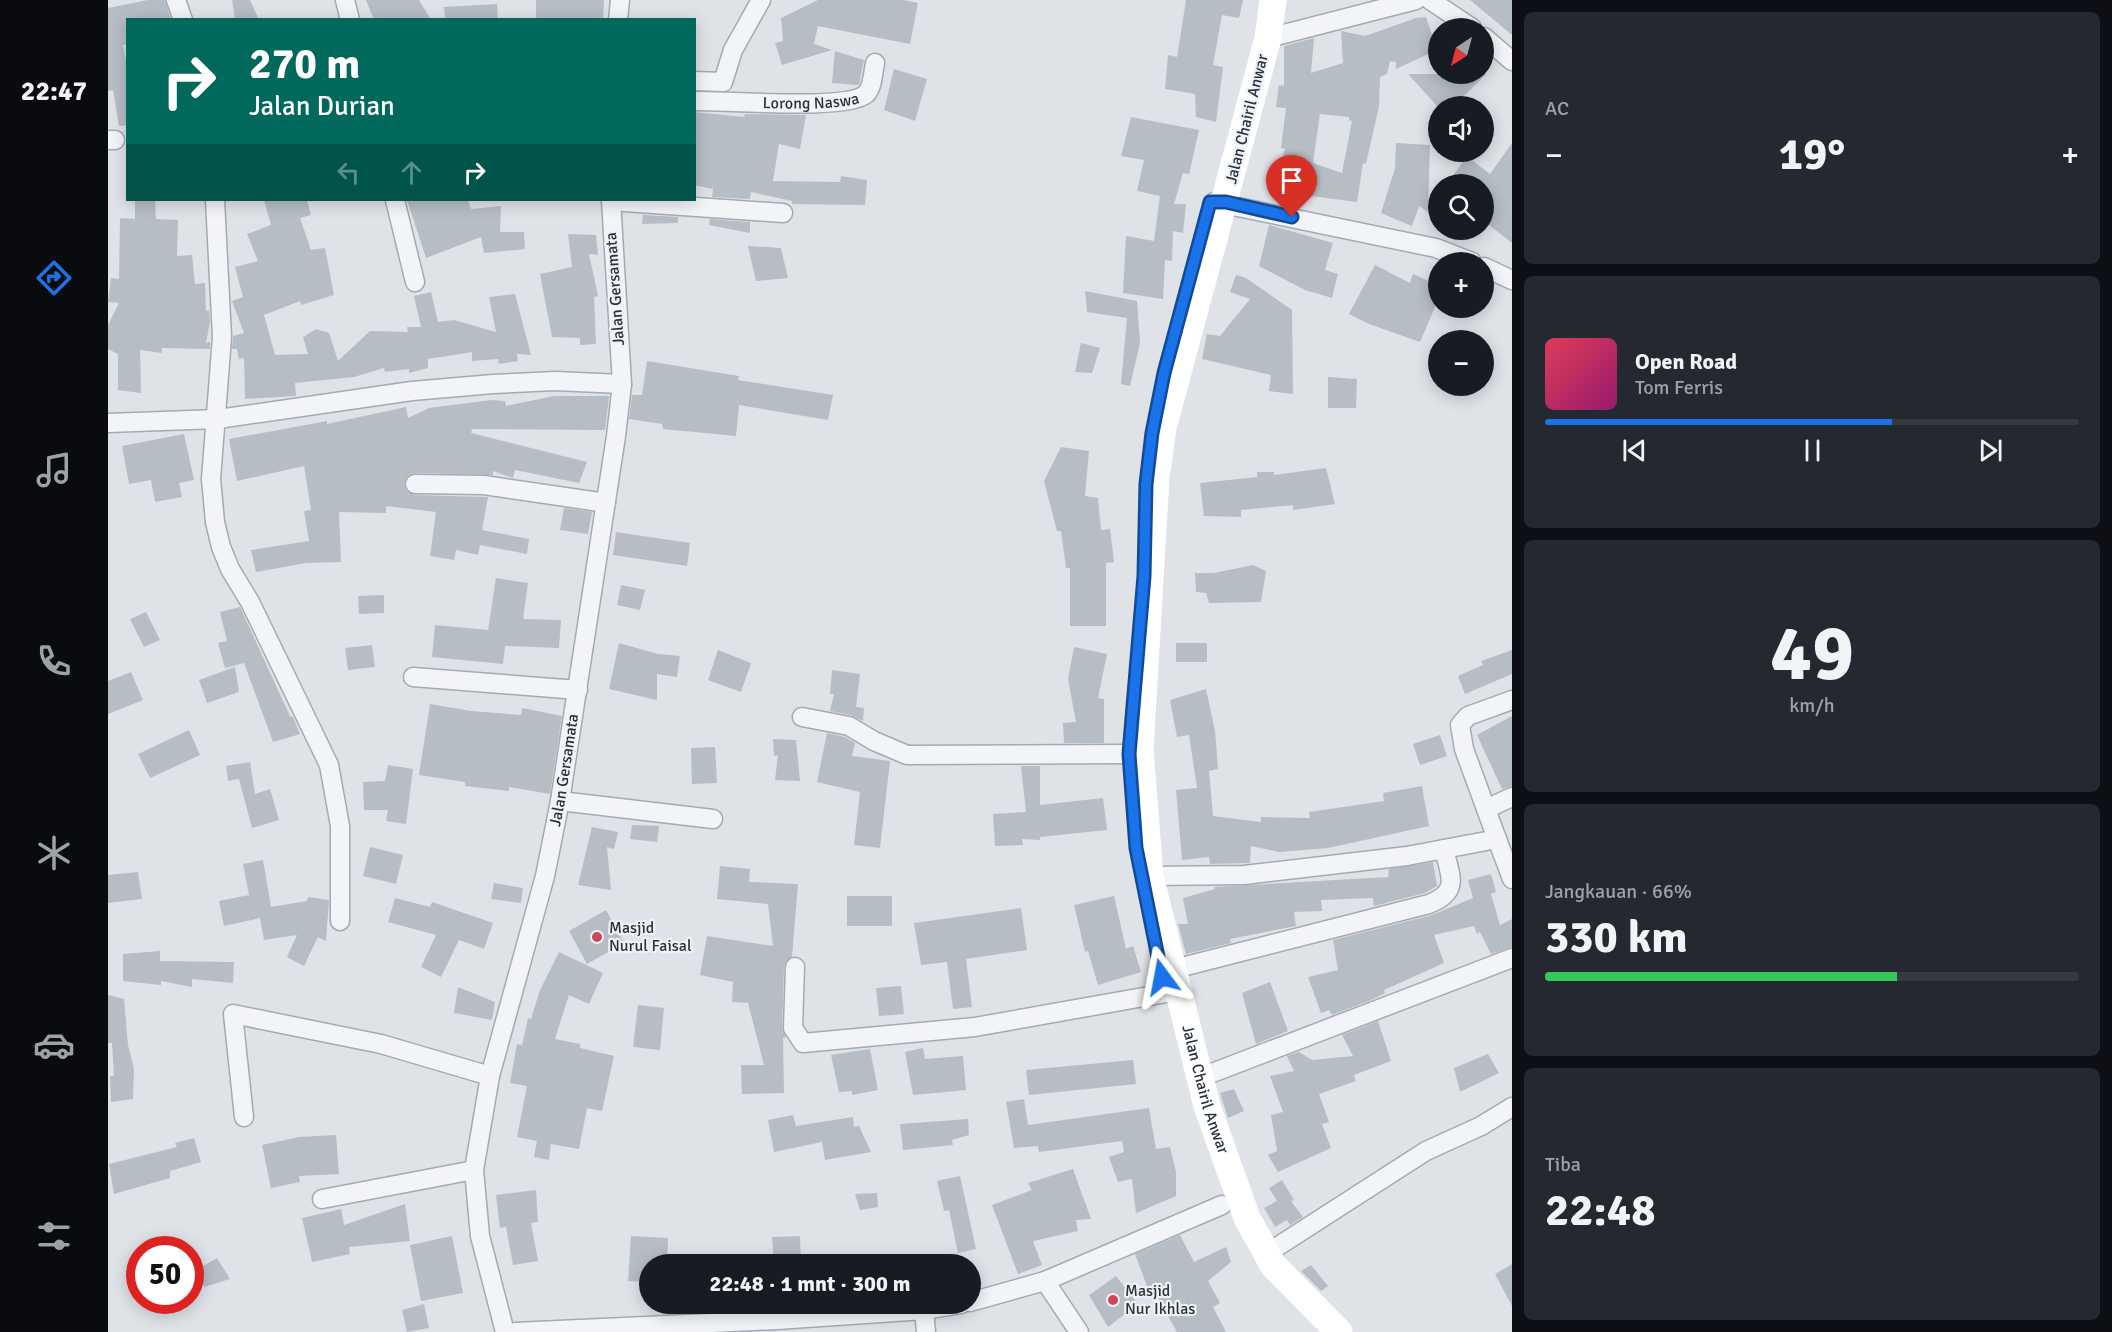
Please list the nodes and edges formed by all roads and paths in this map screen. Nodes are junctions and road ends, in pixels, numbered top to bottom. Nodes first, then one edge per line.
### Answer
1 (176, 0) edge
2 (345, 0) edge
3 (620, 0) edge
4 (761, 0) edge
5 (1264, 0) edge
6 (1273, 0) edge
7 (1416, 0) edge
8 (1430, 0) edge
9 (182, 18) edge
10 (350, 18) edge
11 (618, 18) edge
12 (1457, 18) edge
13 (1268, 38) junction
14 (1494, 46) edge
15 (1512, 61) edge
16 (875, 63) dead end
17 (696, 82) edge
18 (722, 91) junction
19 (696, 100) edge
20 (215, 201) edge
21 (395, 201) edge
22 (611, 201) edge
23 (641, 201) edge
24 (671, 202) edge
25 (1218, 202) junction
26 (783, 213) dead end
27 (1446, 252) edge
28 (1494, 272) edge
29 (1512, 280) edge
30 (415, 282) dead end
31 (622, 384) junction
32 (218, 419) junction
33 (108, 423) edge
34 (415, 484) dead end
35 (606, 503) junction
36 (413, 677) dead end
37 (578, 690) junction
38 (1512, 700) edge
39 (802, 717) dead end
40 (1129, 754) junction
41 (1512, 797) edge
42 (560, 801) junction
43 (1486, 808) junction
44 (713, 819) dead end
45 (1497, 839) junction
46 (1444, 849) junction
47 (1150, 876) junction
48 (1512, 879) edge
49 (340, 921) dead end
50 (1512, 958) edge
51 (795, 967) dead end
52 (1170, 981) junction
53 (490, 1076) junction
54 (1199, 1078) junction
55 (1512, 1107) edge
56 (244, 1117) dead end
57 (474, 1170) junction
58 (322, 1199) dead end
59 (1222, 1205) junction
60 (1266, 1254) junction
61 (1045, 1281) junction
62 (981, 1299) edge
63 (887, 1314) edge
64 (924, 1314) edge
65 (777, 1326) edge
66 (505, 1332) edge
67 (515, 1332) edge
68 (926, 1332) edge
69 (1079, 1332) edge
70 (1318, 1332) edge
71 (1339, 1332) edge

1 - 9 street
2 - 10 street
3 - 11 street
4 - 18 street
5 - 25 main road, Jalan Chairil Anwar
6 - 13 main road, Jalan Chairil Anwar
7 - 13 street
8 - 12 street
13 - 25 main road, Jalan Chairil Anwar
14 - 15 street
16 - 18 street, Lorong Naswa
17 - 18 street, Lorong Naswa
18 - 19 street, Lorong Naswa
20 - 32 street
21 - 30 street
22 - 31 street, Jalan Gersamata
23 - 24 street
24 - 26 street
25 - 27 street
25 - 40 main road, Jalan Chairil Anwar
25 - 47 main road, Jalan Chairil Anwar
28 - 29 street
31 - 32 street
31 - 35 street, Jalan Gersamata
32 - 33 street
32 - 49 street
34 - 35 street
35 - 37 street, Jalan Gersamata
36 - 37 street
37 - 42 street, Jalan Gersamata
38 - 43 street
39 - 40 street
40 - 52 main road, Jalan Chairil Anwar
41 - 43 street
42 - 44 street
42 - 53 street, Jalan Gersamata
43 - 45 street
45 - 46 street
45 - 48 street
46 - 47 street
46 - 52 street
47 - 52 main road, Jalan Chairil Anwar
50 - 54 street
51 - 52 street
52 - 54 main road, Jalan Chairil Anwar
52 - 59 main road, Jalan Chairil Anwar
53 - 56 street
53 - 57 street, Jalan Gersamata
54 - 60 main road, Jalan Chairil Anwar
55 - 60 street
57 - 58 street
57 - 66 street, Jalan Gersamata
59 - 61 street
59 - 70 main road, Jalan Chairil Anwar
60 - 71 main road, Jalan Chairil Anwar
61 - 62 street
61 - 69 street
63 - 65 street
64 - 68 street
65 - 67 street

